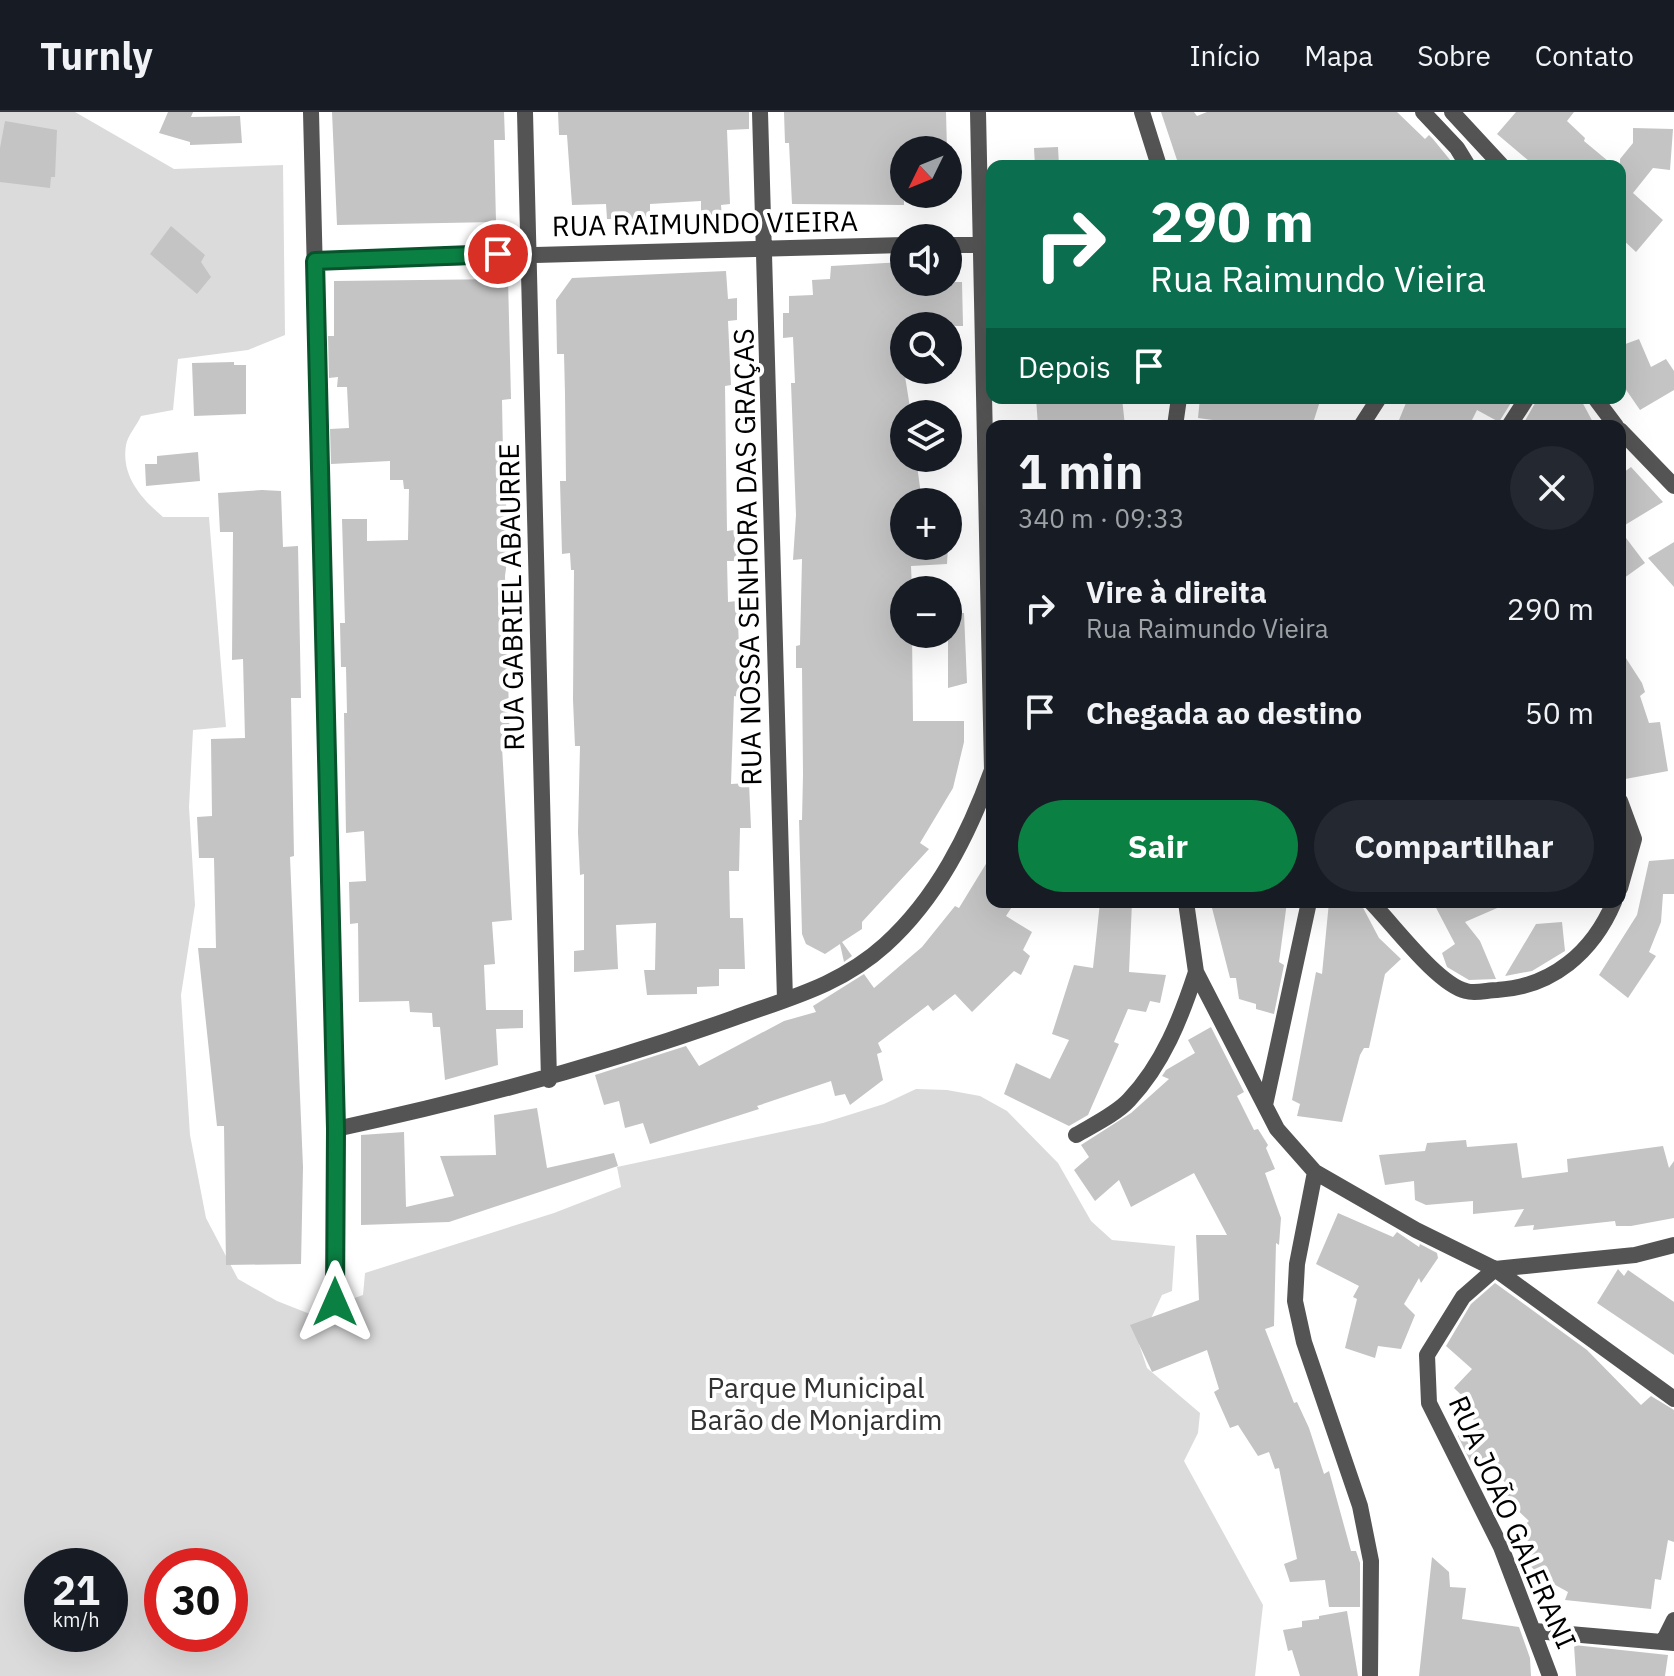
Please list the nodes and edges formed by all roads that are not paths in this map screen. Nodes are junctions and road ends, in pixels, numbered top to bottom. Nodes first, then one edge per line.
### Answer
1 (311, 112) edge
2 (525, 112) edge
3 (760, 112) edge
4 (978, 112) edge
5 (1142, 112) edge
6 (1423, 112) edge
7 (1452, 112) edge
8 (1157, 160) edge
9 (1464, 160) edge
10 (1496, 160) edge
11 (890, 245) edge
12 (962, 245) edge
13 (981, 245) junction
14 (765, 247) junction
15 (528, 253) junction
16 (315, 261) junction
17 (1600, 404) edge
18 (1612, 420) edge
19 (1626, 436) edge
20 (986, 484) edge
21 (1674, 486) edge
22 (986, 787) edge
23 (1626, 817) edge
24 (1626, 867) edge
25 (1187, 908) edge
26 (1308, 908) edge
27 (1377, 908) edge
28 (1611, 908) edge
29 (1196, 972) junction
30 (785, 1000) junction
31 (549, 1080) junction
32 (1265, 1105) junction
33 (336, 1129) junction
34 (1076, 1135) dead end
35 (1315, 1172) junction
36 (1674, 1245) edge
37 (1495, 1269) junction
38 (335, 1302) dead end
39 (1674, 1399) edge
40 (1674, 1620) edge
41 (1535, 1631) junction
42 (1669, 1642) edge
43 (1370, 1676) edge
44 (1550, 1676) edge

1 - 16 street
2 - 15 street, RUA GABRIEL ABAURRE
3 - 14 street, RUA NOSSA SENHORA DAS GRAÇAS
4 - 13 street
5 - 8 street
6 - 9 street
7 - 10 street
11 - 14 street, RUA RAIMUNDO VIEIRA
12 - 13 street
13 - 20 street
14 - 15 street, RUA RAIMUNDO VIEIRA
14 - 30 street, RUA NOSSA SENHORA DAS GRAÇAS
15 - 16 street, RUA RAIMUNDO VIEIRA
15 - 31 street, RUA GABRIEL ABAURRE
16 - 33 street
17 - 18 street
19 - 21 street
22 - 30 street
23 - 24 street
25 - 29 street
26 - 32 street
27 - 28 street
29 - 32 street
29 - 34 street
30 - 31 street
31 - 33 street
32 - 35 street
33 - 38 street
35 - 37 street
35 - 43 street
36 - 37 street
37 - 39 street
37 - 41 street, RUA JOÃO GALERANI
40 - 42 street
41 - 42 street
41 - 44 street, RUA JOÃO GALERANI

